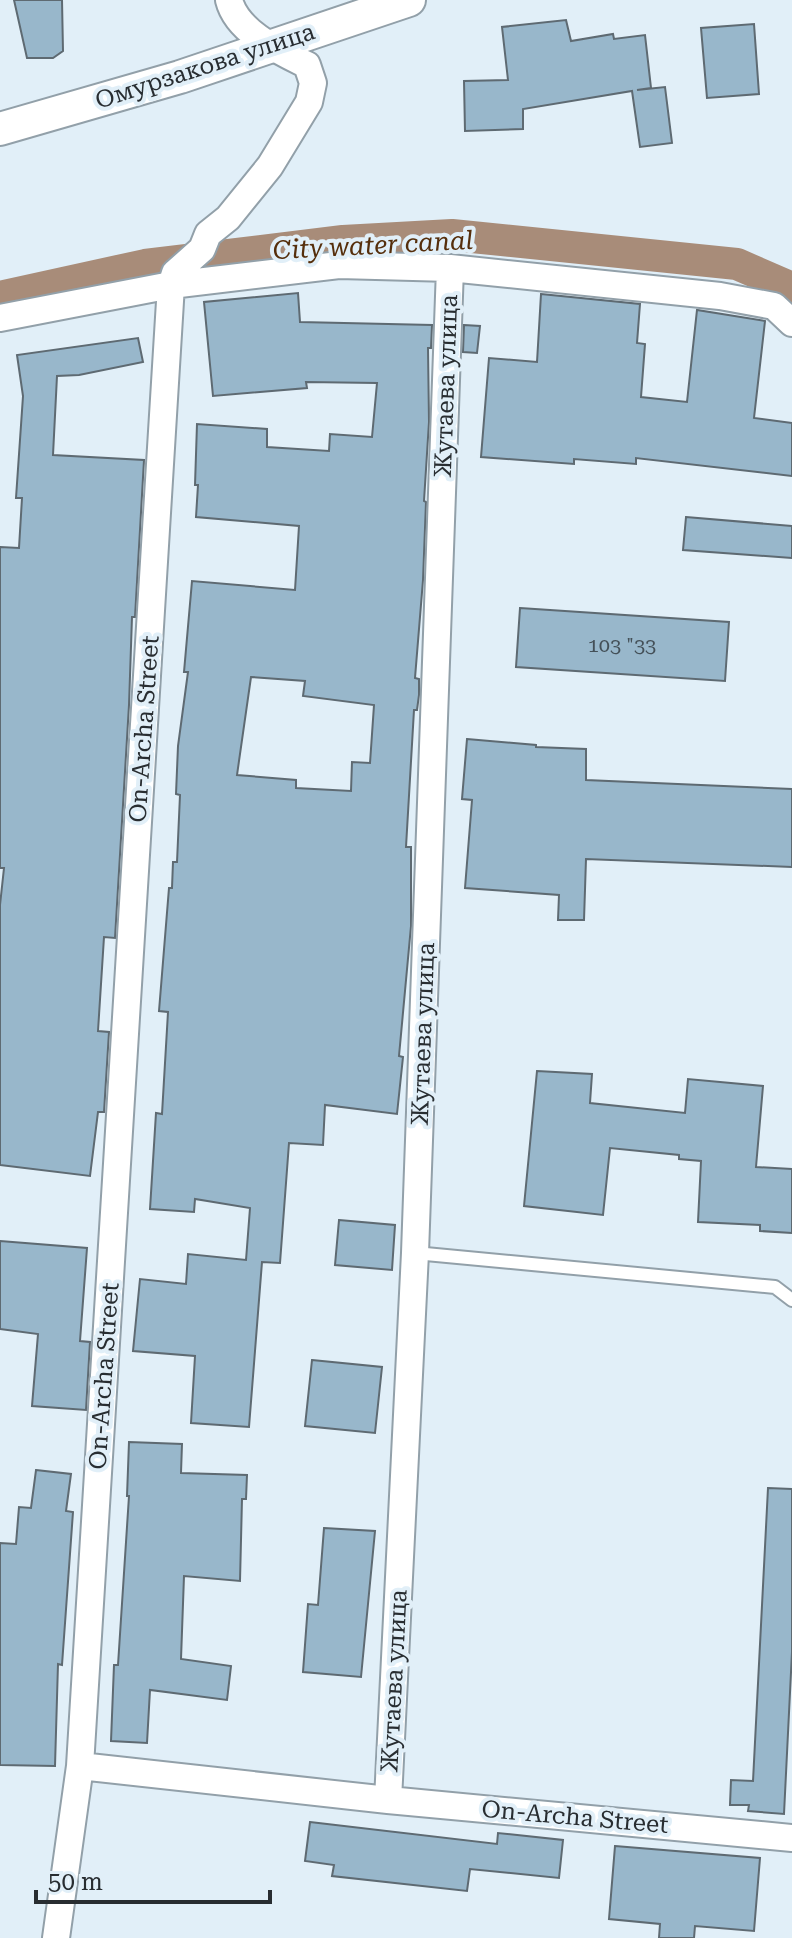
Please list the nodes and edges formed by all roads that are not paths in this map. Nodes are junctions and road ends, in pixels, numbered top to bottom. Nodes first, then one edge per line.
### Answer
1 (229, 0) edge
2 (409, 0) edge
3 (270, 46) junction
4 (0, 129) edge
5 (450, 268) junction
6 (173, 279) junction
7 (0, 318) edge
8 (792, 323) edge
9 (415, 1253) junction
10 (792, 1300) edge
11 (80, 1766) junction
12 (388, 1800) junction
13 (792, 1838) edge
14 (56, 1938) edge

1 - 3 street
2 - 3 street, Омурзакова улица
3 - 4 street, Омурзакова улица
3 - 6 street
5 - 6 street
5 - 8 street
5 - 9 street, Жутаева улица
6 - 7 street
6 - 11 street, On-Archa Street
9 - 10 lane
9 - 12 street, Жутаева улица
11 - 12 street, On-Archa Street
11 - 14 street
12 - 13 street, On-Archa Street

